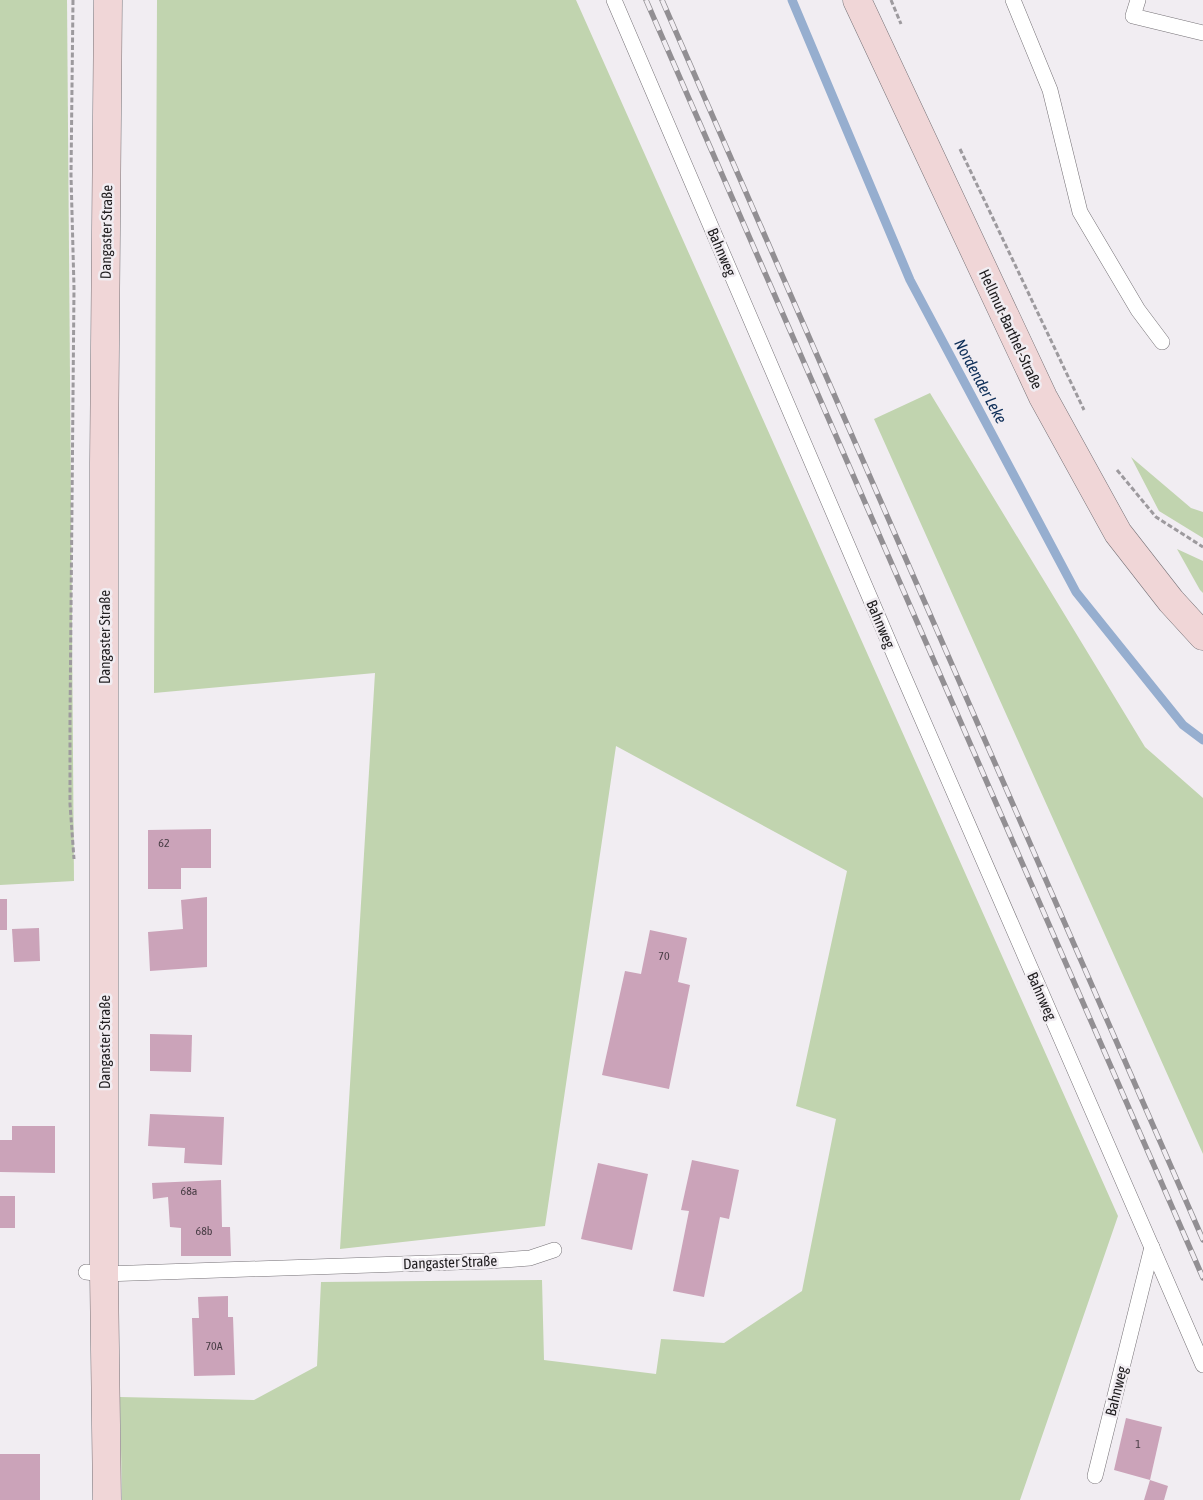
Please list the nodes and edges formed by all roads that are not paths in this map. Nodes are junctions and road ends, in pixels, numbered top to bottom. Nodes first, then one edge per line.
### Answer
1 (108, 0) edge
2 (614, 0) edge
3 (857, 0) edge
4 (1013, 0) edge
5 (1138, 0) edge
6 (1203, 33) edge
7 (1162, 342) dead end
8 (1203, 636) edge
9 (1152, 1247) junction
10 (554, 1250) dead end
11 (95, 1273) junction
12 (1203, 1365) edge
13 (1095, 1476) dead end
14 (107, 1500) edge

1 - 11 street, Dangaster Straße
2 - 9 lane, Bahnweg
3 - 8 street, Hellmut-Barthel-Straße
4 - 7 lane
5 - 6 lane
9 - 12 lane, Bahnweg
9 - 13 lane, Bahnweg
10 - 11 lane, Dangaster Straße
11 - 14 street, Dangaster Straße

